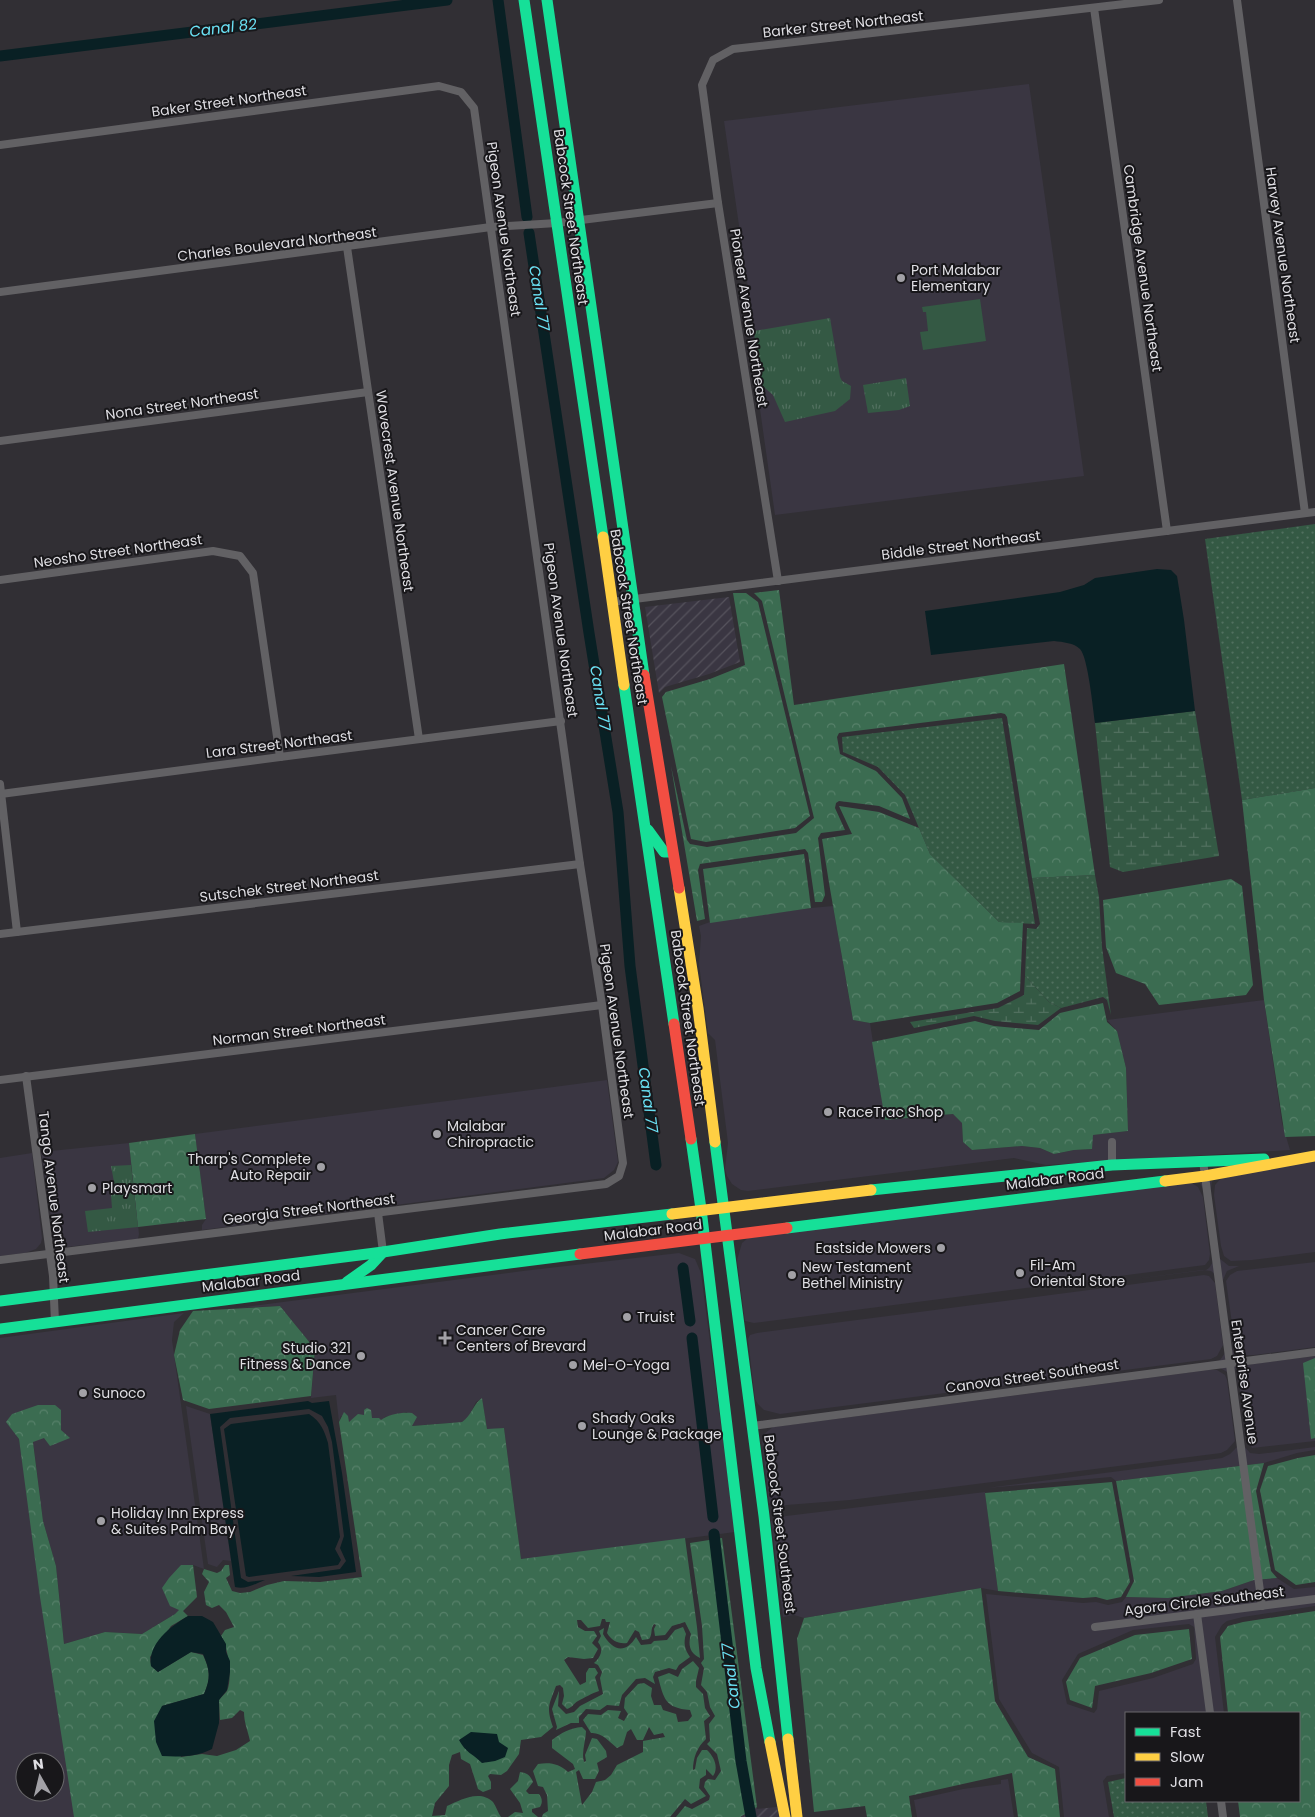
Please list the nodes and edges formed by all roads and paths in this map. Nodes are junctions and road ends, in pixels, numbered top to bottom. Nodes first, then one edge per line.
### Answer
1 (524, 0) edge
2 (547, 0) edge
3 (1158, 0) edge
4 (1237, 0) edge
5 (1094, 8) junction
6 (713, 60) joint
7 (461, 92) joint
8 (0, 145) edge
9 (718, 203) junction
10 (579, 220) junction
11 (557, 223) junction
12 (490, 227) junction
13 (346, 248) junction
14 (0, 292) edge
15 (368, 392) junction
16 (0, 441) edge
17 (1315, 512) edge
18 (1305, 513) junction
19 (1167, 531) junction
20 (0, 580) edge
21 (778, 581) junction
22 (633, 599) junction
23 (611, 602) junction
24 (561, 721) junction
25 (419, 739) junction
26 (280, 757) junction
27 (0, 784) edge
28 (1, 794) edge
29 (646, 826) junction
30 (672, 852) junction
31 (580, 864) junction
32 (17, 932) junction
33 (0, 934) edge
34 (602, 1005) junction
35 (26, 1076) junction
36 (0, 1080) edge
37 (1112, 1142) dead end
38 (1312, 1156) edge
39 (1203, 1161) junction
40 (1112, 1165) junction
41 (619, 1176) joint
42 (1205, 1176) junction
43 (1030, 1197) junction
44 (724, 1207) junction
45 (701, 1209) junction
46 (378, 1213) junction
47 (727, 1236) junction
48 (705, 1239) junction
49 (383, 1252) junction
50 (50, 1254) junction
51 (0, 1260) edge
52 (342, 1284) junction
53 (54, 1294) junction
54 (0, 1301) edge
55 (55, 1322) junction
56 (0, 1329) edge
57 (1315, 1352) edge
58 (1229, 1363) junction
59 (752, 1426) junction
60 (1315, 1599) edge
61 (1262, 1606) junction
62 (1198, 1614) junction
63 (1095, 1627) dead end
64 (1210, 1712) edge
65 (1221, 1802) edge
66 (785, 1817) edge
67 (797, 1817) edge
68 (1223, 1817) edge

1 - 11 main road, Babcock Street Northeast
2 - 10 main road, Babcock Street Northeast
3 - 5 street, Barker Street Northeast
4 - 18 street, Harvey Avenue Northeast
5 - 6 street, Barker Street Northeast
5 - 19 street, Cambridge Avenue Northeast
6 - 9 street, Pioneer Avenue Northeast
7 - 8 street, Baker Street Northeast
7 - 12 street, Pigeon Avenue Northeast
9 - 10 street, Charles Boulevard Northeast
9 - 21 street, Pioneer Avenue Northeast
10 - 11 street, Charles Boulevard Northeast
10 - 22 main road, Babcock Street Northeast
11 - 12 street, Charles Boulevard Northeast
11 - 23 main road, Babcock Street Northeast
12 - 13 street, Charles Boulevard Northeast
12 - 24 street, Pigeon Avenue Northeast
13 - 14 street, Charles Boulevard Northeast
13 - 15 street, Wavecrest Avenue Northeast
15 - 16 street, Nona Street Northeast
15 - 25 street, Wavecrest Avenue Northeast
17 - 18 street, Biddle Street Northeast
18 - 19 street, Biddle Street Northeast
19 - 21 street, Biddle Street Northeast
20 - 26 street, Neosho Street Northeast
21 - 22 street, Biddle Street Northeast
22 - 23 street, Biddle Street Northeast
22 - 30 main road, Babcock Street Northeast
23 - 29 main road, Babcock Street Northeast
24 - 25 street, Lara Street Northeast
24 - 31 street, Pigeon Avenue Northeast
25 - 26 street, Lara Street Northeast
26 - 28 street, Lara Street Northeast
27 - 28 street
28 - 32 street
29 - 30 main road
29 - 45 main road, Babcock Street Northeast
30 - 44 main road, Babcock Street Northeast
31 - 32 street, Sutschek Street Northeast
31 - 34 street, Pigeon Avenue Northeast
32 - 33 street, Sutschek Street Northeast
34 - 35 street, Norman Street Northeast
34 - 41 street, Pigeon Avenue Northeast
35 - 36 street, Norman Street Northeast
35 - 50 street, Tango Avenue Northeast
37 - 40 street
38 - 39 main road, Malabar Road
38 - 42 main road, Malabar Road
39 - 40 main road, Malabar Road
39 - 42 street, Enterprise Avenue
40 - 43 main road
40 - 44 main road, Malabar Road
41 - 46 street, Georgia Street Northeast
42 - 43 main road, Malabar Road
42 - 58 street, Enterprise Avenue
43 - 47 main road, Malabar Road
44 - 45 main road, Malabar Road
44 - 47 main road, Babcock Street Northeast
45 - 48 main road, Babcock Street Northeast
45 - 49 main road, Malabar Road
46 - 49 street
46 - 50 street, Georgia Street Northeast
47 - 48 main road, Malabar Road
47 - 59 main road, Babcock Street Southeast
48 - 52 main road, Malabar Road
48 - 66 main road
49 - 52 main road
49 - 53 main road, Malabar Road
50 - 51 street, Georgia Street Northeast
50 - 53 street, Tango Avenue Northeast
52 - 55 main road, Malabar Road
53 - 54 main road, Malabar Road
53 - 55 street, Tango Avenue Northeast
55 - 56 main road, Malabar Road
57 - 58 street, Canova Street Southeast
58 - 59 street, Canova Street Southeast
58 - 61 street, Enterprise Avenue
59 - 67 main road, Babcock Street Southeast
60 - 61 street, Agora Circle Southeast
61 - 62 street, Agora Circle Southeast
62 - 63 street, Agora Circle Southeast
62 - 64 street
65 - 68 street

